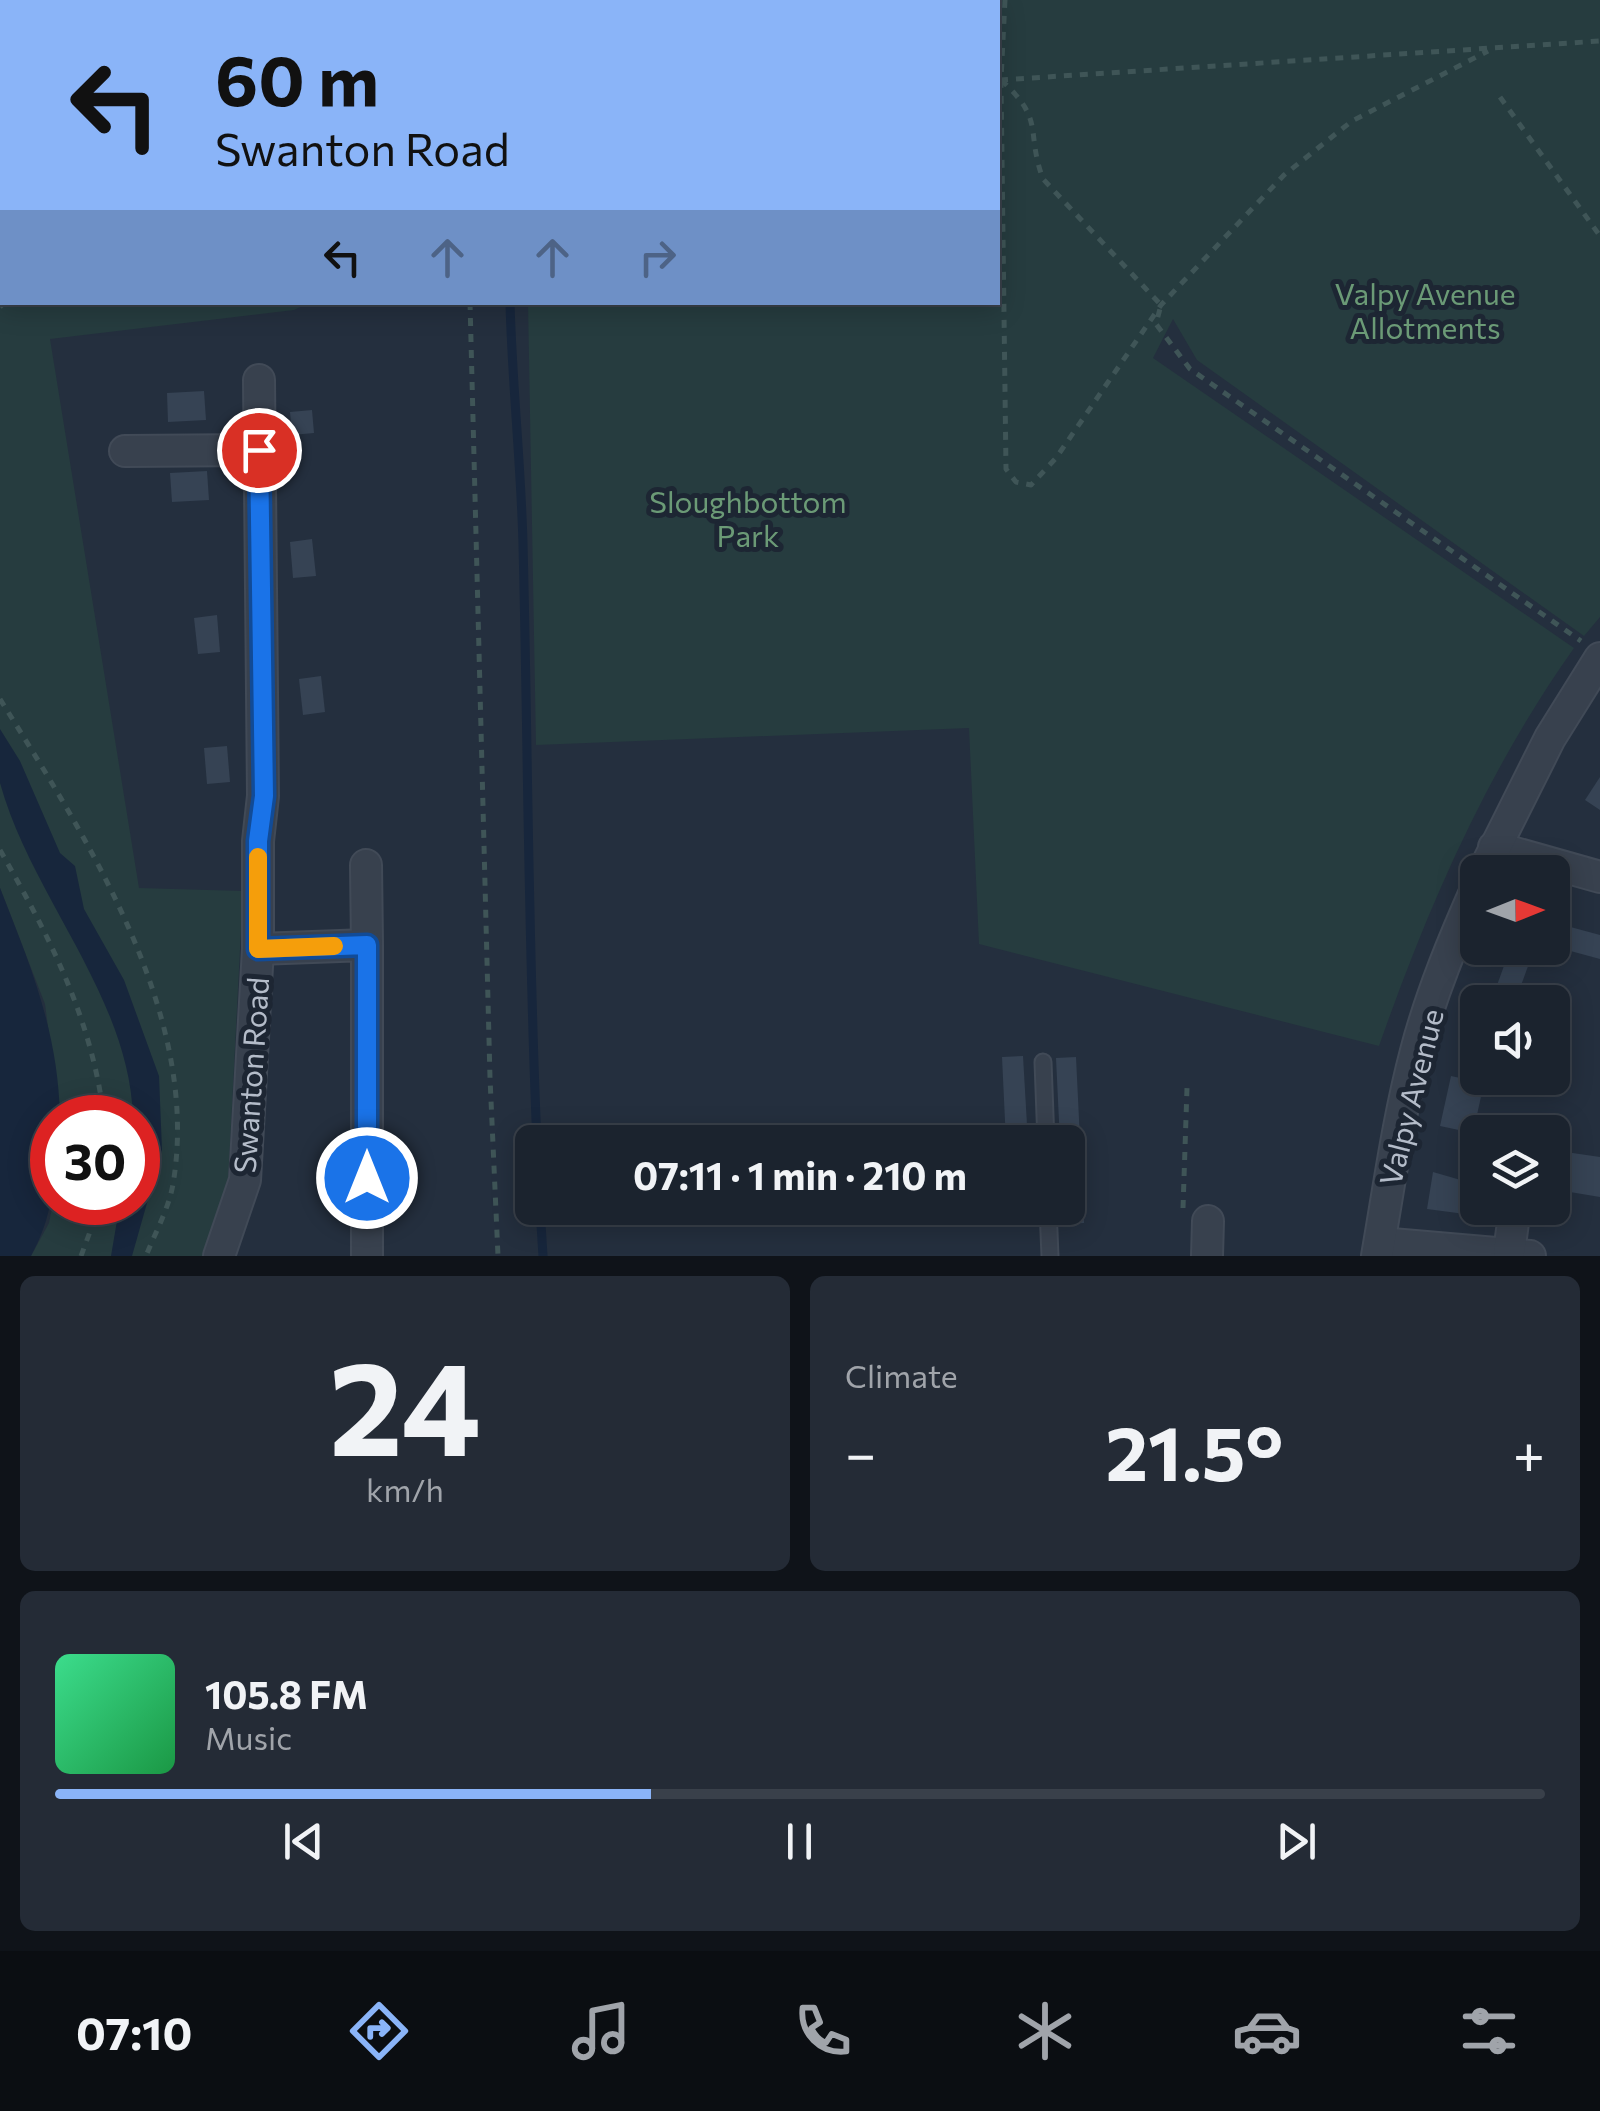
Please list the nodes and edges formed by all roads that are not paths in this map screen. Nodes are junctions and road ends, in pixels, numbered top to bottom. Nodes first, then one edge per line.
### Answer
1 (258, 380) dead end
2 (259, 450) junction
3 (125, 451) dead end
4 (1592, 651) edge
5 (1491, 855) edge
6 (366, 865) dead end
7 (1570, 872) edge
8 (1600, 877) edge
9 (1460, 926) edge
10 (367, 945) junction
11 (258, 949) junction
12 (1043, 1062) dead end
13 (1045, 1125) edge
14 (1195, 1221) road end
15 (1049, 1225) edge
16 (1517, 1225) edge
17 (1378, 1249) edge
18 (1520, 1254) edge
19 (219, 1256) edge
20 (366, 1256) edge
21 (1050, 1256) edge
22 (1207, 1256) edge

1 - 2 street, Swanton Road
2 - 3 street
2 - 11 street, Swanton Road
4 - 5 street
6 - 10 street
7 - 8 street
9 - 17 street, Valpy Avenue
10 - 11 street, Swanton Road
10 - 20 street
11 - 19 street, Swanton Road
12 - 13 lane
14 - 22 street
15 - 21 lane
16 - 18 street
17 - 18 street

